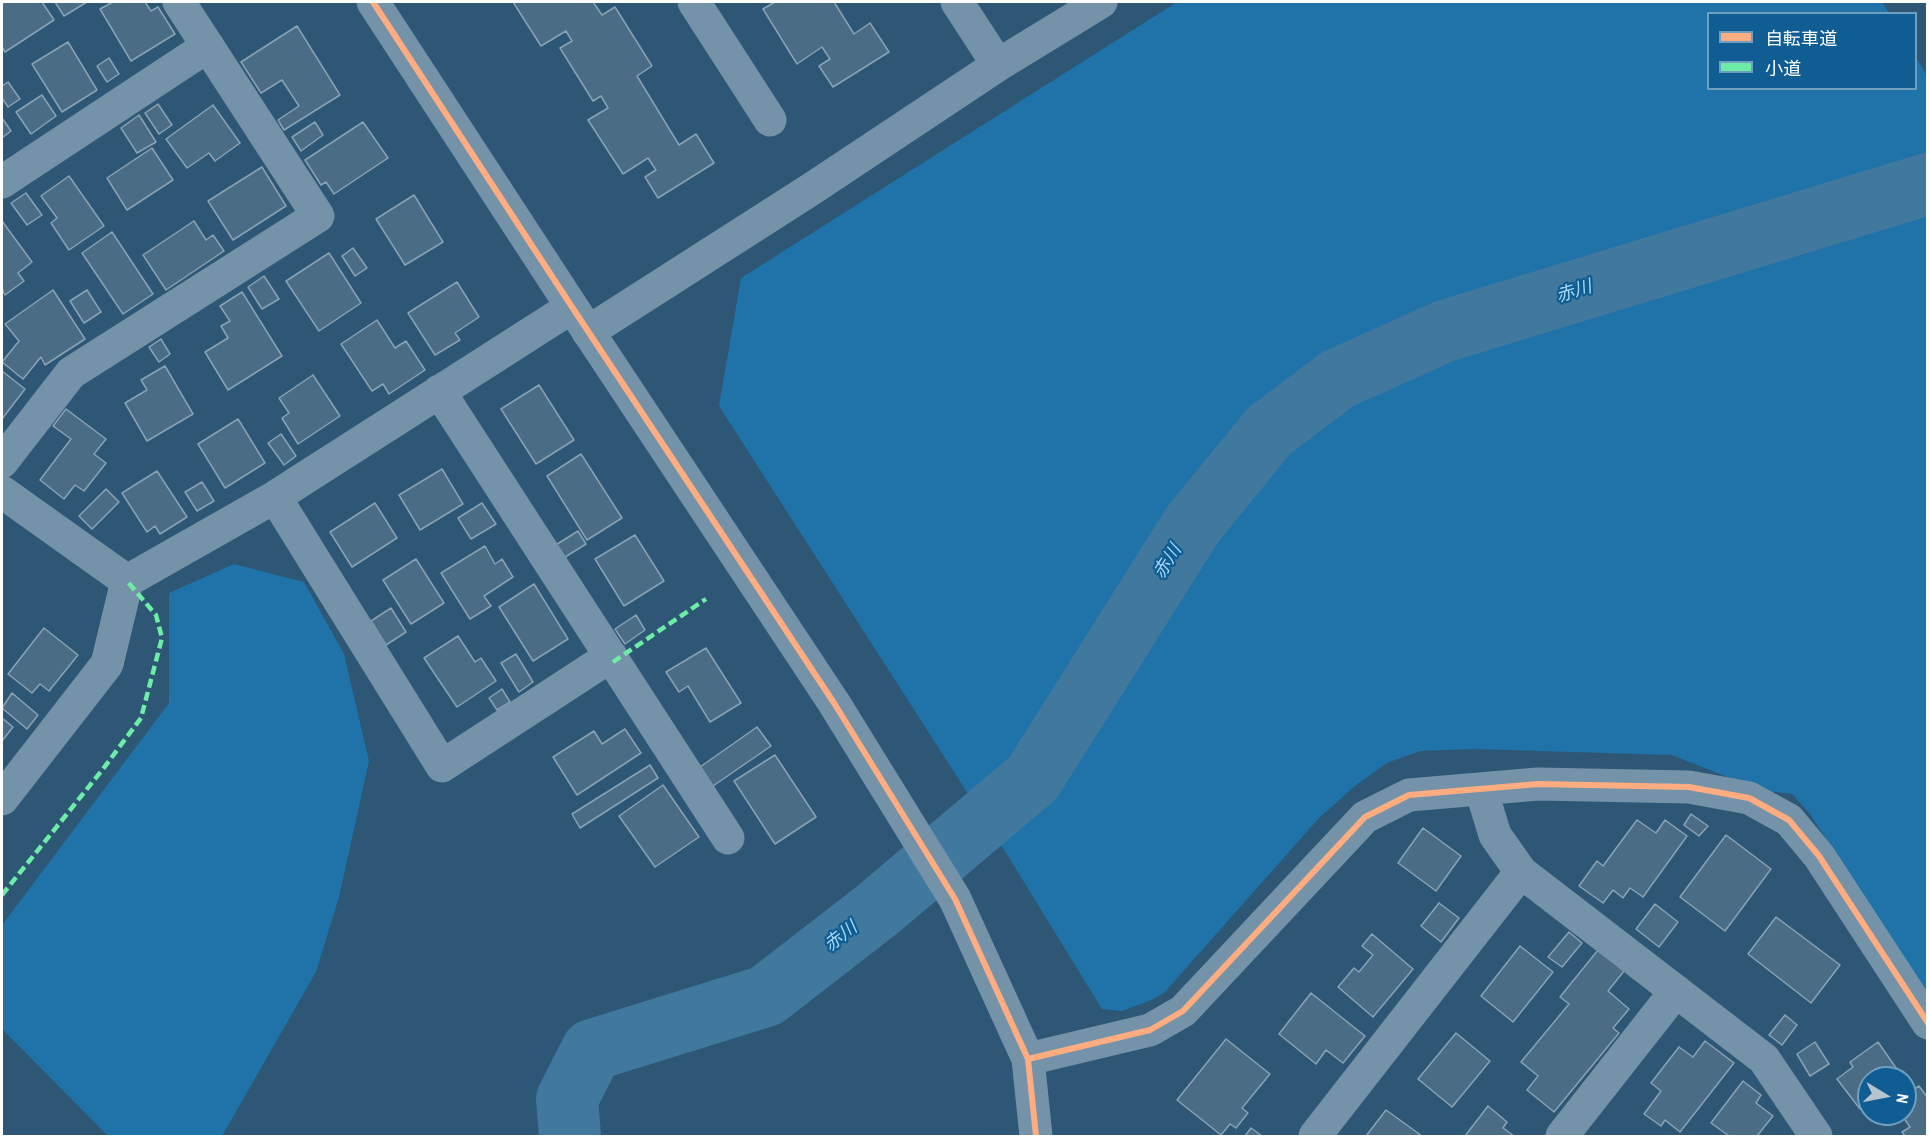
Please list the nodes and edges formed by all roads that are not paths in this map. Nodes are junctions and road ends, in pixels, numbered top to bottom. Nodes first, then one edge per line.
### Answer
1 (179, 2) edge
2 (373, 2) edge
3 (694, 2) edge
4 (957, 2) edge
5 (1101, 2) edge
6 (208, 46) junction
7 (998, 65) junction
8 (770, 120) dead end
9 (2, 182) edge
10 (580, 320) junction
11 (439, 392) junction
12 (2, 462) edge
13 (2, 492) edge
14 (274, 497) junction
15 (127, 581) junction
16 (611, 656) junction
17 (1481, 789) junction
18 (2, 799) edge
19 (728, 838) dead end
20 (1521, 872) junction
21 (1676, 991) junction
22 (1928, 1023) edge
23 (1028, 1059) junction
24 (1815, 1136) edge
25 (1036, 1137) edge
26 (1315, 1137) edge
27 (1562, 1137) edge

1 - 6 street
2 - 10 street
3 - 8 street
4 - 7 street
5 - 7 street
6 - 9 street
6 - 12 street
7 - 10 street
10 - 11 street
10 - 23 street
11 - 14 street
11 - 16 street
13 - 15 street
14 - 15 street
14 - 16 street
15 - 18 street
16 - 19 street
17 - 20 street
17 - 22 street
17 - 23 street
20 - 21 street
20 - 26 street
21 - 24 street
21 - 27 street
23 - 25 street

